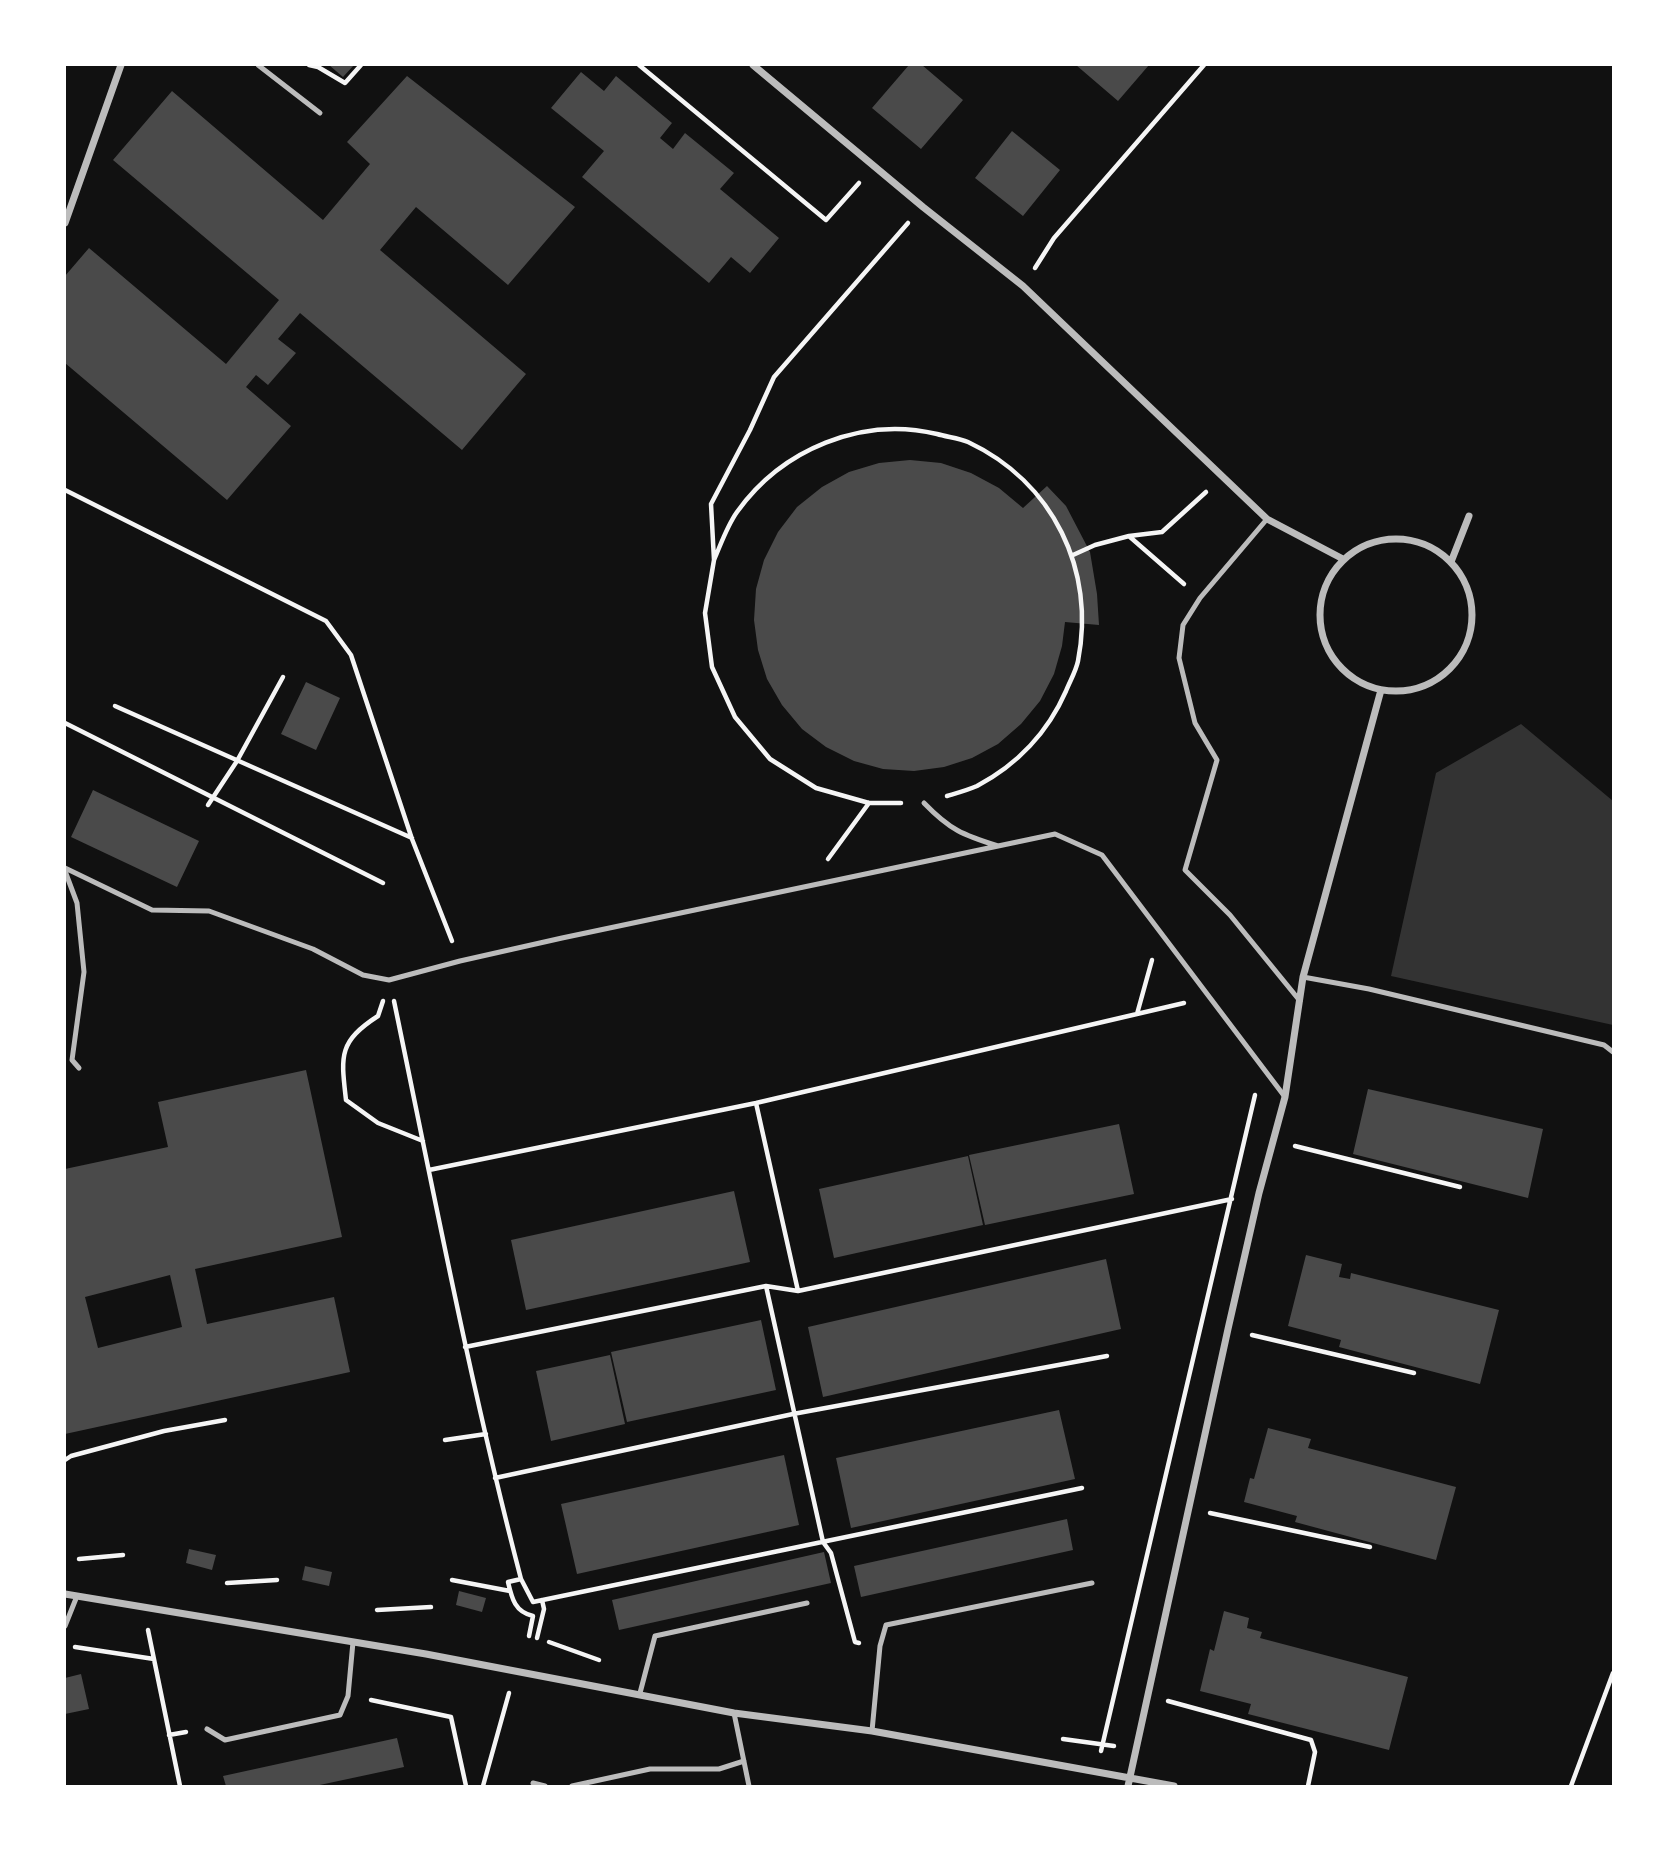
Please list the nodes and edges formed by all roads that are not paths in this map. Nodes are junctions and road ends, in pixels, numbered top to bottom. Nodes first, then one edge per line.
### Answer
1 (121, 65) edge
2 (258, 65) edge
3 (753, 65) edge
4 (320, 113) dead end
5 (65, 223) edge
6 (1469, 516) dead end
7 (1267, 519) junction
8 (1343, 559) junction
9 (1451, 562) junction
10 (1381, 690) junction
11 (924, 803) road end
12 (1000, 846) junction
13 (65, 870) edge
14 (1303, 977) junction
15 (1300, 1002) junction
16 (1613, 1052) edge
17 (79, 1068) dead end
18 (1285, 1097) junction
19 (1092, 1583) dead end
20 (65, 1594) edge
21 (77, 1596) junction
22 (807, 1603) dead end
23 (65, 1626) edge
24 (353, 1642) junction
25 (640, 1693) junction
26 (734, 1713) junction
27 (207, 1729) dead end
28 (872, 1731) junction
29 (744, 1761) junction
30 (1129, 1782) edge
31 (533, 1783) dead end
32 (545, 1786) edge
33 (572, 1786) edge
34 (749, 1786) edge
35 (1174, 1786) edge

1 - 5 street
2 - 4 lane
3 - 7 street
6 - 9 street
7 - 8 street
7 - 15 lane
8 - 9 street
8 - 10 street
9 - 10 street
10 - 14 street
11 - 12 lane
12 - 13 lane
12 - 18 lane
13 - 17 lane
14 - 15 street
14 - 16 lane
15 - 18 street
18 - 30 street
19 - 28 lane
20 - 21 street
21 - 23 lane
21 - 24 street
22 - 25 lane
24 - 25 street
24 - 27 lane
25 - 26 street
26 - 28 street
26 - 29 lane
28 - 30 street
29 - 33 lane
29 - 34 lane
30 - 35 street
31 - 32 lane

